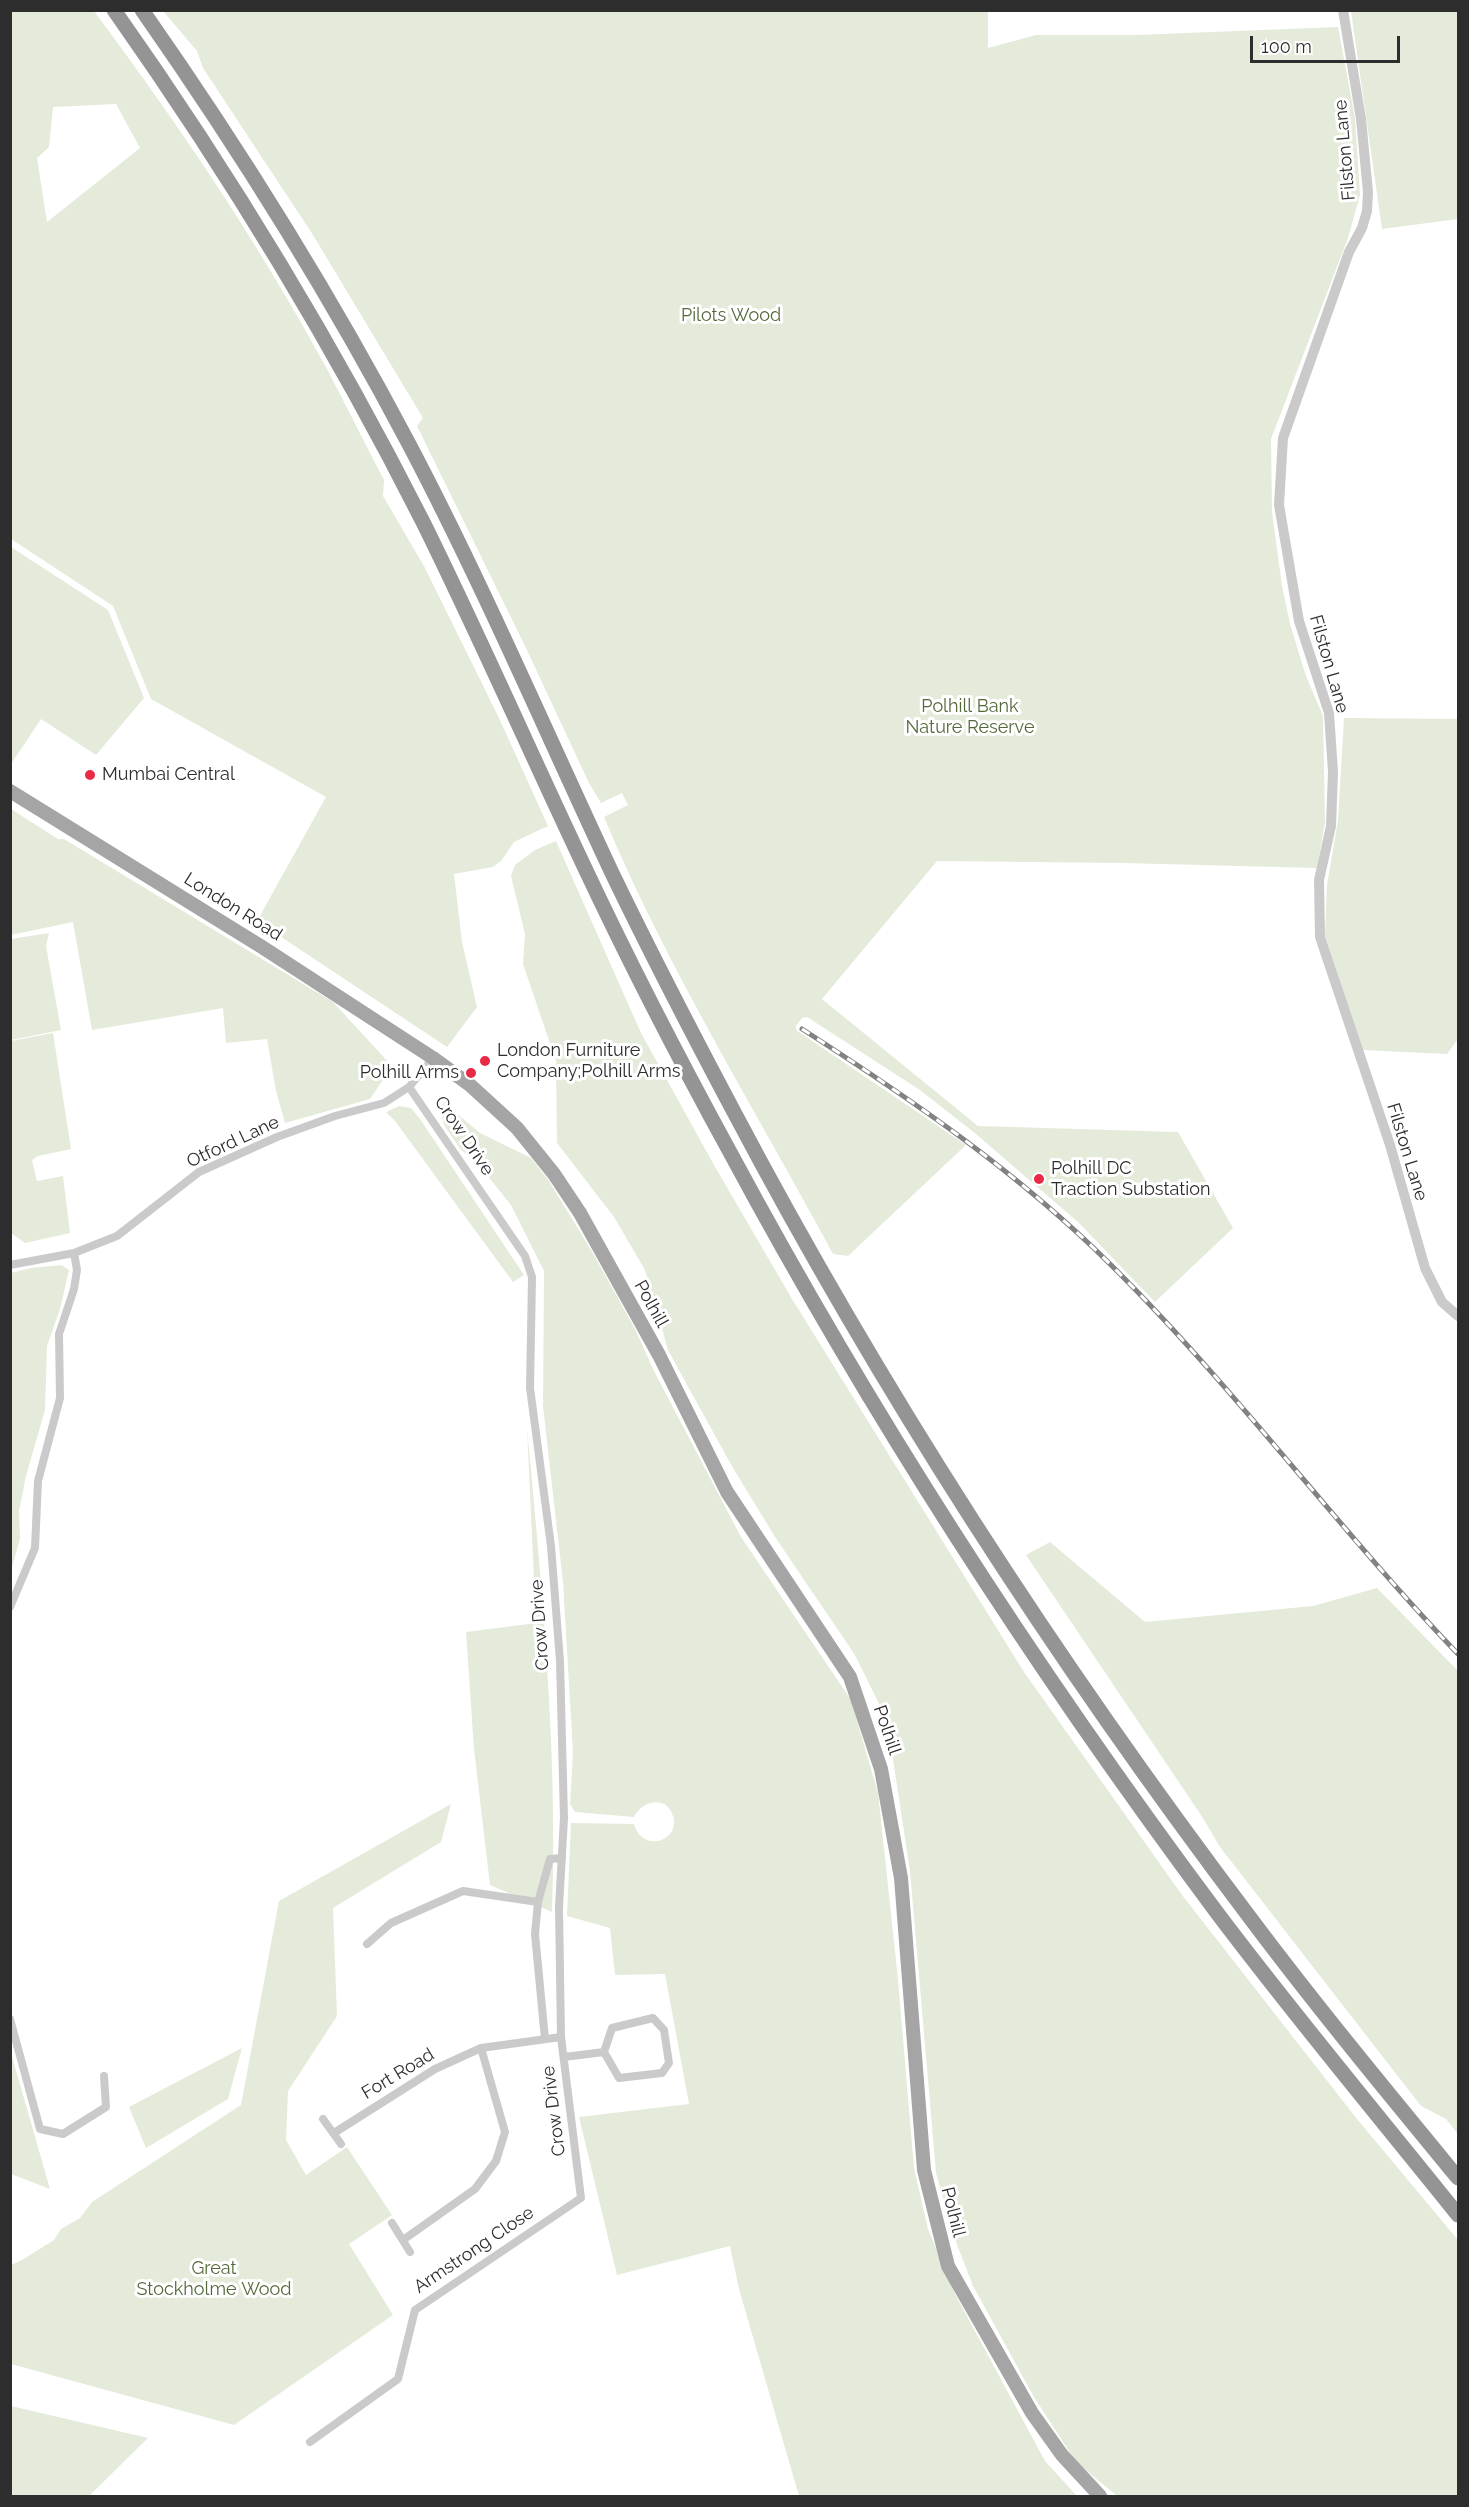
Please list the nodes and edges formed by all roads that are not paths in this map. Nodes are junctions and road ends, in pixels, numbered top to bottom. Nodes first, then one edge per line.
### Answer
1 (114, 10) edge
2 (142, 10) edge
3 (1343, 10) edge
4 (10, 792) edge
5 (433, 1058) junction
6 (409, 1087) junction
7 (74, 1253) junction
8 (10, 1265) edge
9 (1458, 1316) edge
10 (10, 1607) edge
11 (562, 1858) junction
12 (538, 1902) junction
13 (367, 1944) dead end
14 (10, 2019) edge
15 (561, 2037) junction
16 (545, 2039) junction
17 (481, 2048) junction
18 (604, 2052) junction
19 (564, 2057) junction
20 (104, 2076) dead end
21 (323, 2119) dead end
22 (334, 2133) junction
23 (341, 2144) dead end
24 (1458, 2178) edge
25 (581, 2198) joint
26 (1458, 2215) edge
27 (392, 2223) dead end
28 (403, 2240) junction
29 (410, 2252) dead end
30 (310, 2442) dead end
31 (1100, 2496) edge

1 - 26 highway
2 - 24 highway
3 - 9 street, Filston Lane
4 - 5 main road, London Road
5 - 6 street, Otford Lane
5 - 31 main road, Polhill
6 - 7 street, Otford Lane
6 - 11 street, Crow Drive
7 - 8 street, Otford Lane
7 - 10 street
11 - 12 street
11 - 15 street, Crow Drive
12 - 13 street
12 - 16 street
14 - 20 street
15 - 16 street, Fort Road
15 - 19 street, Crow Drive
16 - 17 street, Fort Road
17 - 22 street, Fort Road
17 - 28 street
18 - 18 street
18 - 19 street
19 - 25 street, Crow Drive
21 - 22 street
22 - 23 street
25 - 30 street, Armstrong Close
27 - 28 street
28 - 29 street

